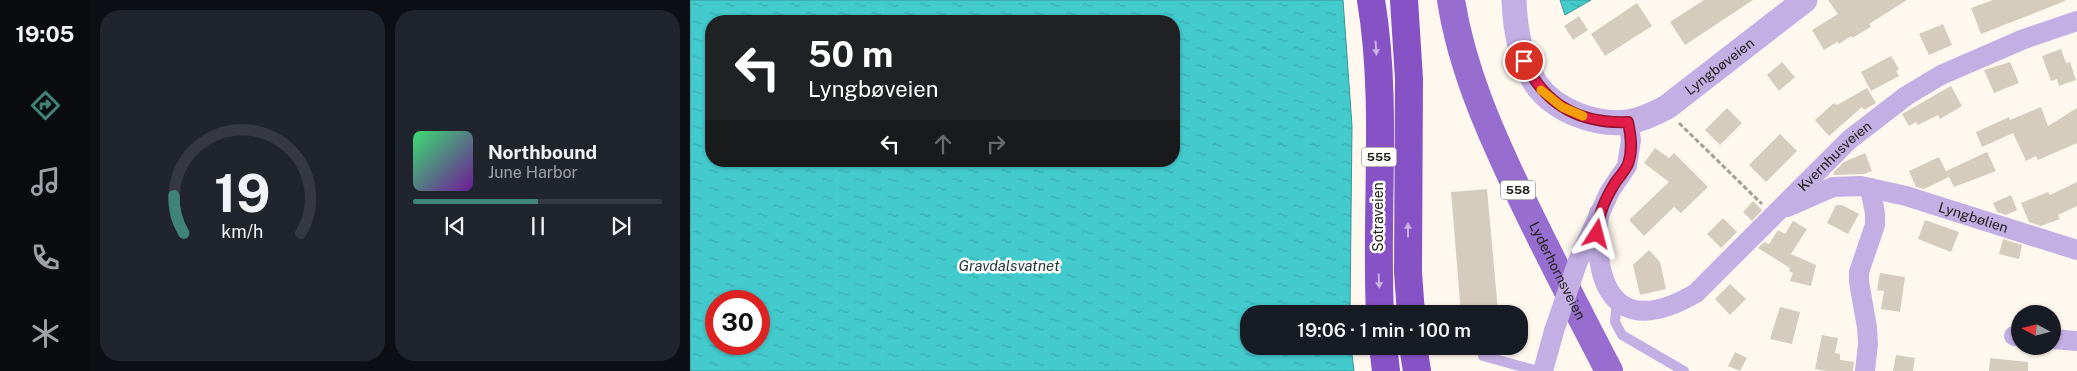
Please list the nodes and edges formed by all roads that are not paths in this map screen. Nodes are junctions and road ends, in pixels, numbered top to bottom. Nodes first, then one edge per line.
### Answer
1 (1372, 0) edge
2 (1404, 0) edge
3 (1451, 0) edge
4 (1514, 0) edge
5 (1805, 0) edge
6 (2077, 21) edge
7 (1628, 122) junction
8 (1870, 188) junction
9 (1781, 210) junction
10 (1599, 213) junction
11 (2077, 250) edge
12 (1617, 301) junction
13 (1380, 305) edge
14 (1410, 305) edge
15 (2061, 340) edge
16 (2077, 341) edge
17 (1384, 355) edge
18 (1415, 355) edge
19 (1482, 356) dead end
20 (1386, 371) edge
21 (1417, 371) edge
22 (1538, 371) edge
23 (1543, 371) edge
24 (1609, 371) edge
25 (1684, 371) edge
26 (1866, 371) edge

1 -> 13 highway, Sotraveien / 555
14 -> 2 highway, 555
3 - 24 main road, Lyderhornsveien / 558
4 - 7 street, Lyngbøveien
5 - 7 street, Lyngbøveien
6 - 9 street, Kvernhusveien
7 - 10 street
8 - 9 street, Lyngbølien
8 - 11 street, Lyngbølien
8 - 26 street
9 - 12 street, Kvernhusveien
10 - 12 street
10 - 23 street, bridge
12 - 25 lane
15 - 16 street
17 - 20 highway
18 - 21 highway
19 - 22 lane

